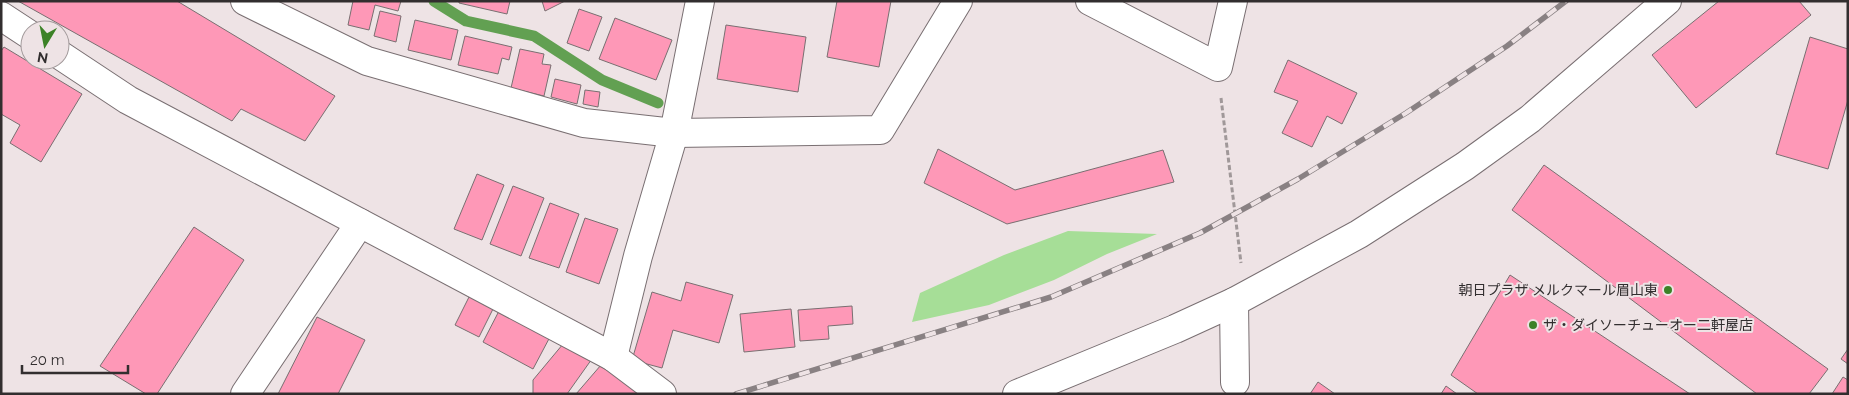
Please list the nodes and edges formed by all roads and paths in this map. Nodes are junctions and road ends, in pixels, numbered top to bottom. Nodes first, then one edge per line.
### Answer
1 (245, 1) edge
2 (700, 1) edge
3 (958, 1) edge
4 (1090, 1) edge
5 (1233, 1) edge
6 (1667, 1) edge
7 (2, 18) edge
8 (20, 29) edge
9 (70, 62) edge
10 (1218, 67) junction
11 (674, 133) junction
12 (360, 223) junction
13 (1244, 297) junction
14 (613, 357) junction
15 (1240, 390) edge
16 (245, 394) edge
17 (662, 394) edge
18 (1017, 394) edge

1 - 11 street
2 - 11 street
3 - 11 street
4 - 10 street
5 - 10 street
6 - 13 street
7 - 8 street
9 - 12 street
10 - 13 path
11 - 14 street
12 - 14 street
12 - 16 street
13 - 15 street
13 - 18 street
14 - 17 street

